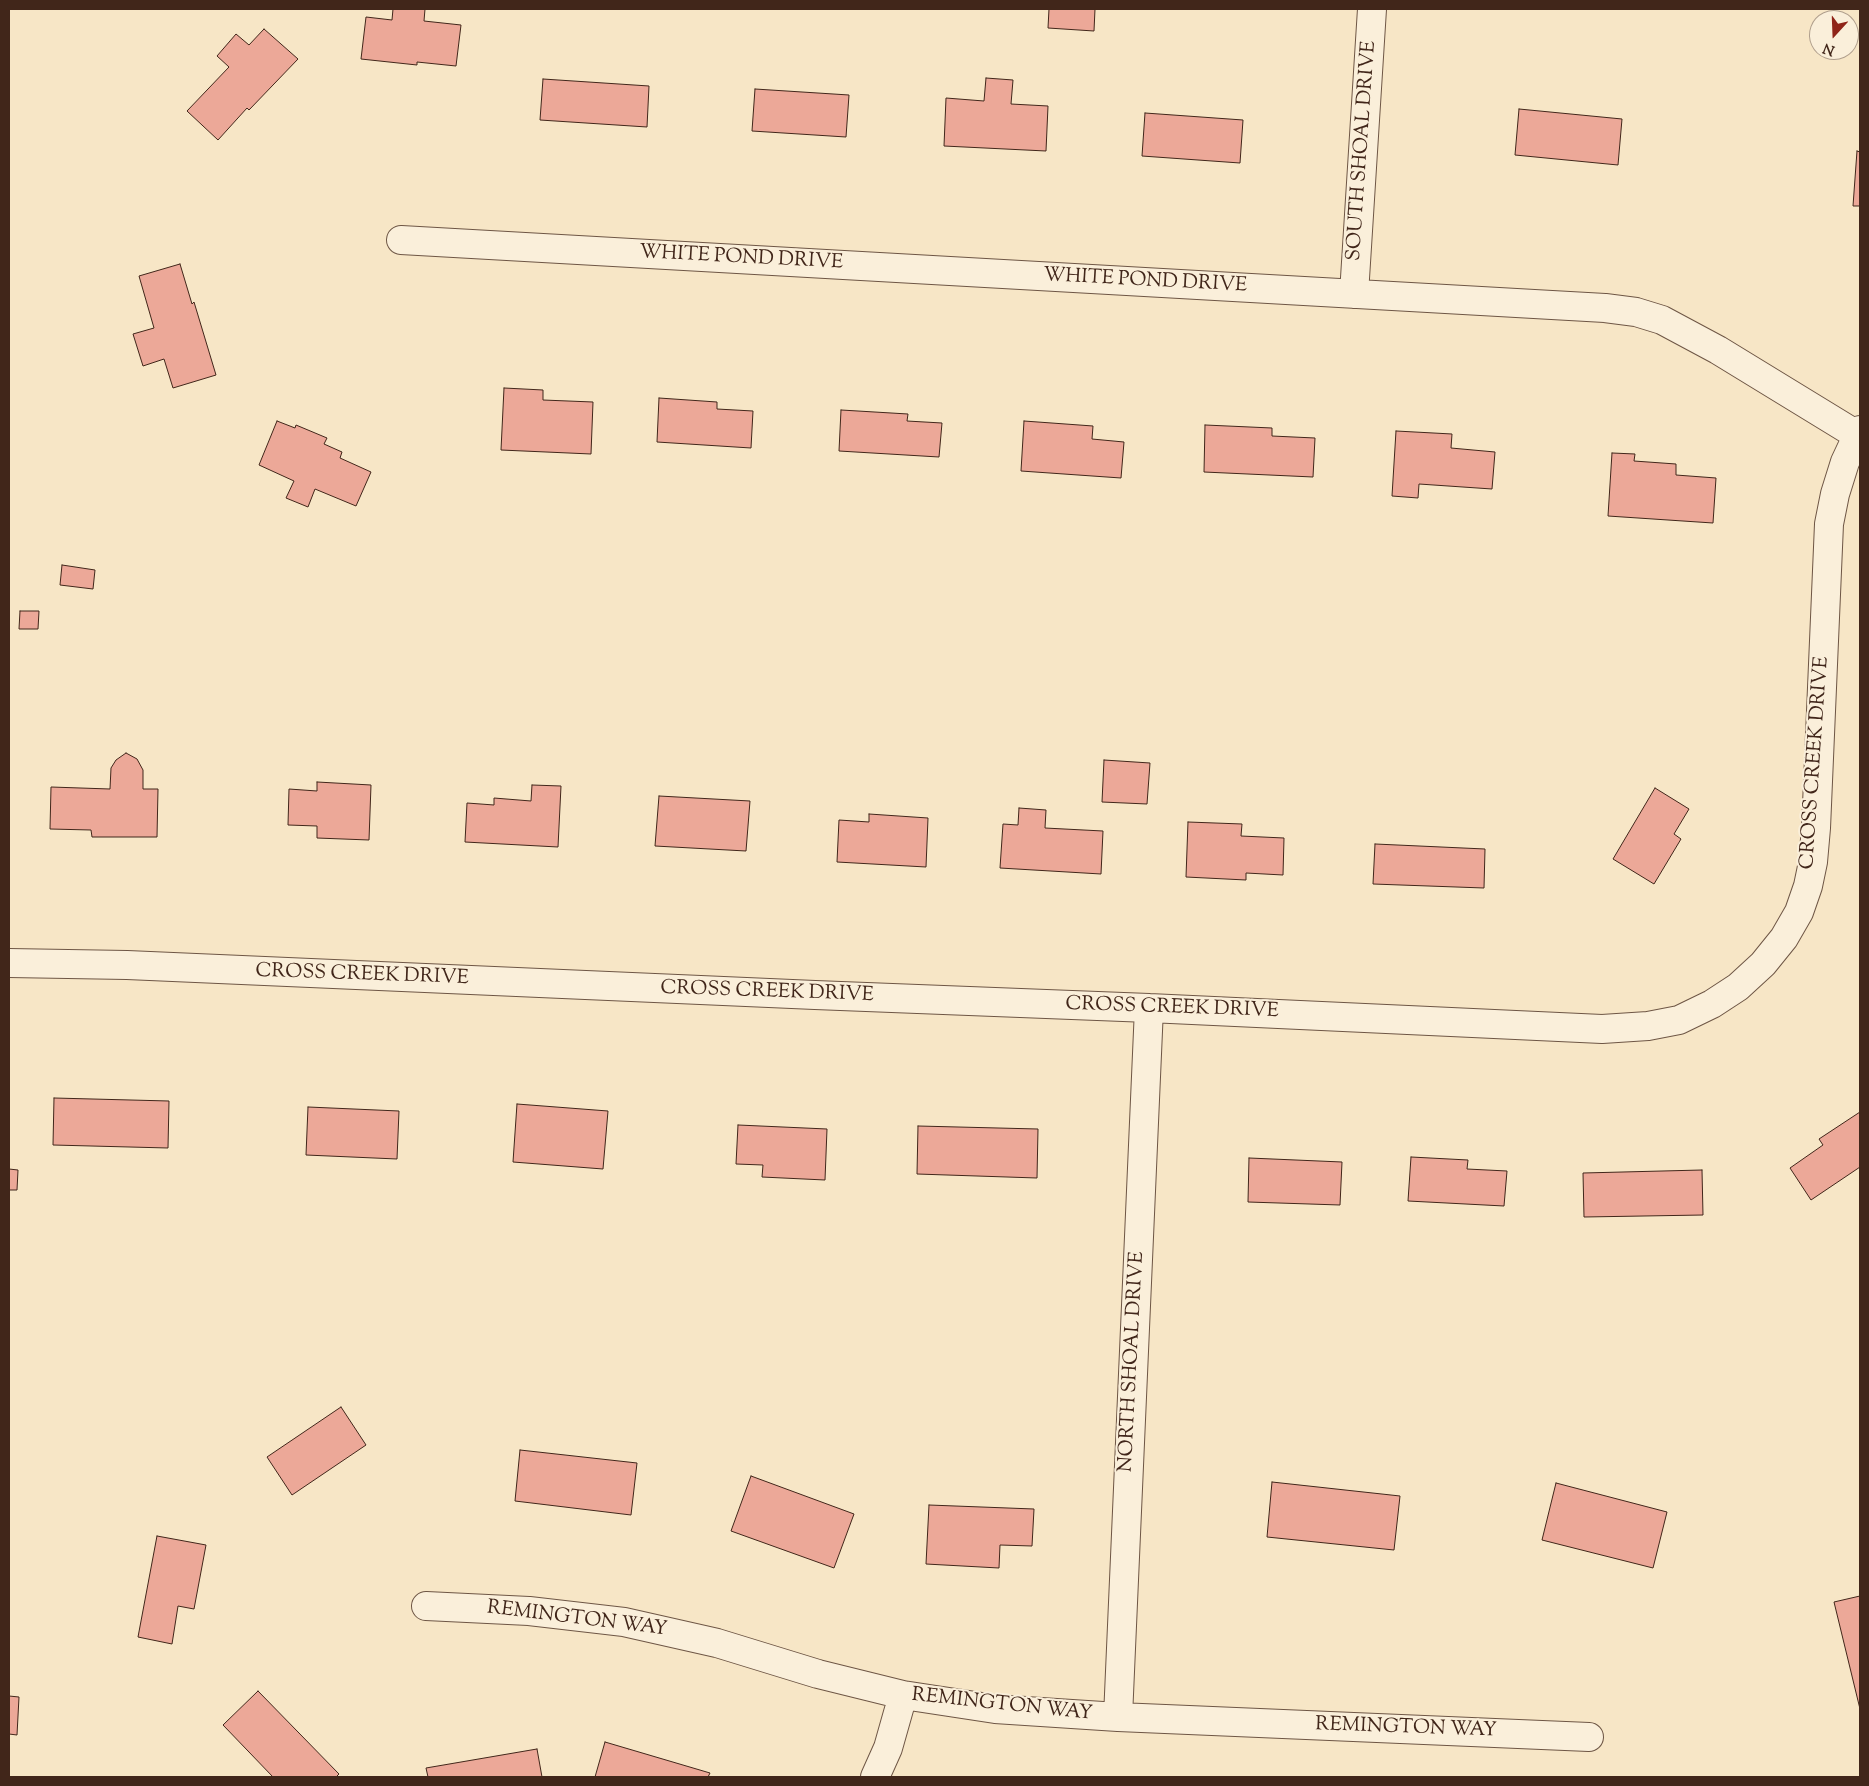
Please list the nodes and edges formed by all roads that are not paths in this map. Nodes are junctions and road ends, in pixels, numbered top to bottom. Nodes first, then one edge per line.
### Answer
1 (1372, 9) edge
2 (401, 240) dead end
3 (1354, 294) junction
4 (1858, 432) edge
5 (9, 963) edge
6 (1149, 1008) junction
7 (426, 1606) dead end
8 (903, 1696) junction
9 (1118, 1717) junction
10 (1589, 1737) dead end
11 (875, 1777) edge

1 - 3 street, SOUTH SHOAL DRIVE
2 - 3 street, WHITE POND DRIVE
3 - 4 street, WHITE POND DRIVE
4 - 6 street, CROSS CREEK DRIVE
5 - 6 street, CROSS CREEK DRIVE
6 - 9 street, NORTH SHOAL DRIVE
7 - 8 street, REMINGTON WAY
8 - 9 street, REMINGTON WAY
8 - 11 street
9 - 10 street, REMINGTON WAY

